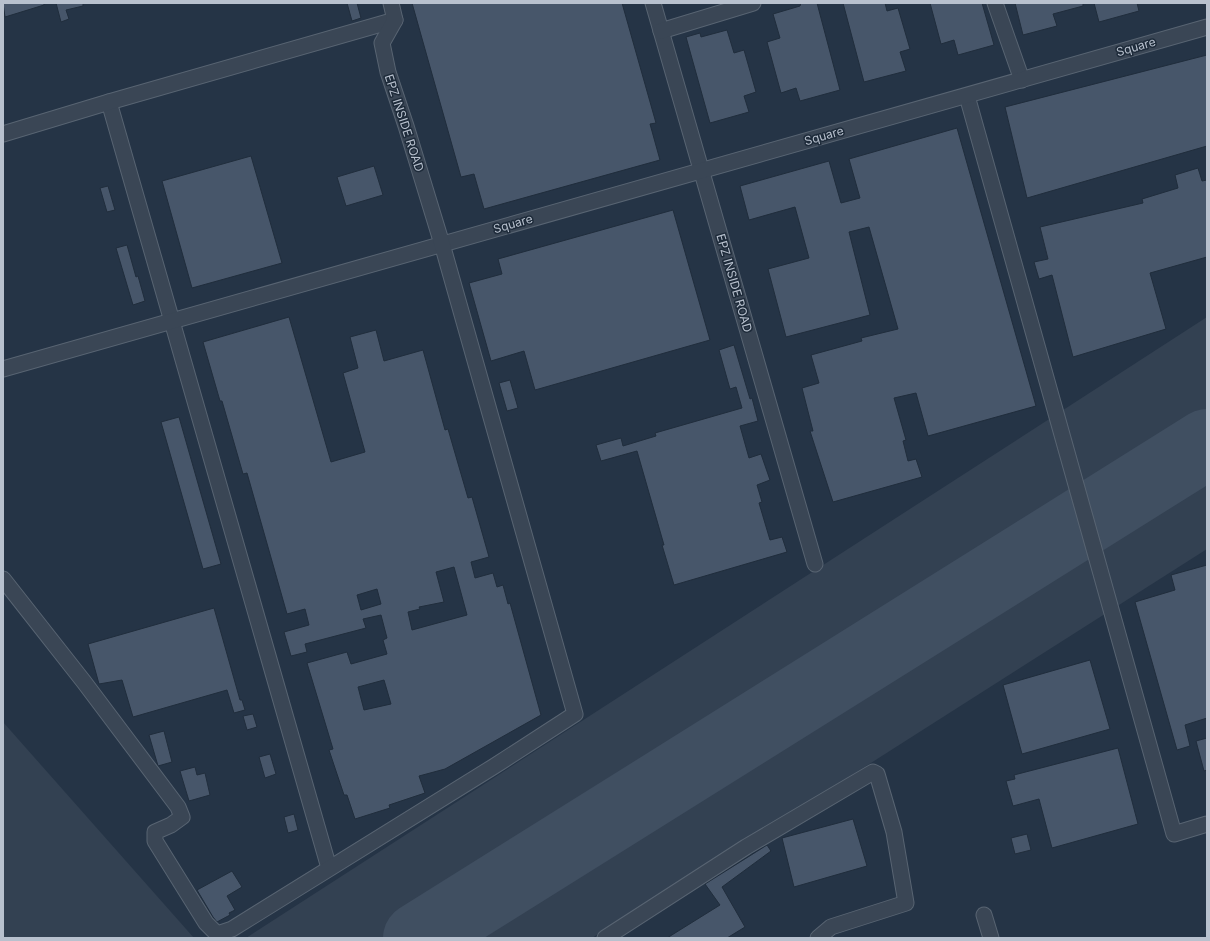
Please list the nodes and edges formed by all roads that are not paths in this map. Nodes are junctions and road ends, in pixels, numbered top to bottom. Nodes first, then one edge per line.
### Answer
1 (391, 3) edge
2 (652, 3) edge
3 (753, 3) edge
4 (994, 3) edge
5 (395, 20) junction
6 (1207, 27) edge
7 (661, 31) junction
8 (1022, 80) junction
9 (967, 96) junction
10 (109, 102) junction
11 (3, 134) edge
12 (701, 171) junction
13 (442, 244) junction
14 (172, 321) junction
15 (3, 369) edge
16 (814, 564) dead end
17 (3, 579) edge
18 (1207, 824) edge
19 (329, 868) junction
20 (984, 915) dead end
21 (605, 938) edge
22 (818, 938) edge
23 (991, 938) edge

1 - 5 street
2 - 7 street, EPZ INSIDE ROAD
3 - 7 street
4 - 8 street
5 - 10 street
5 - 13 street, EPZ INSIDE ROAD
6 - 8 street, Square
7 - 12 street, EPZ INSIDE ROAD
8 - 9 street, Square
9 - 12 street, Square
9 - 18 street
10 - 11 street
10 - 14 street
12 - 13 street, Square
12 - 16 street, EPZ INSIDE ROAD
13 - 14 street, Square
13 - 19 street, EPZ INSIDE ROAD
14 - 15 street, Square
14 - 19 street
17 - 19 street
20 - 23 street
21 - 22 street

